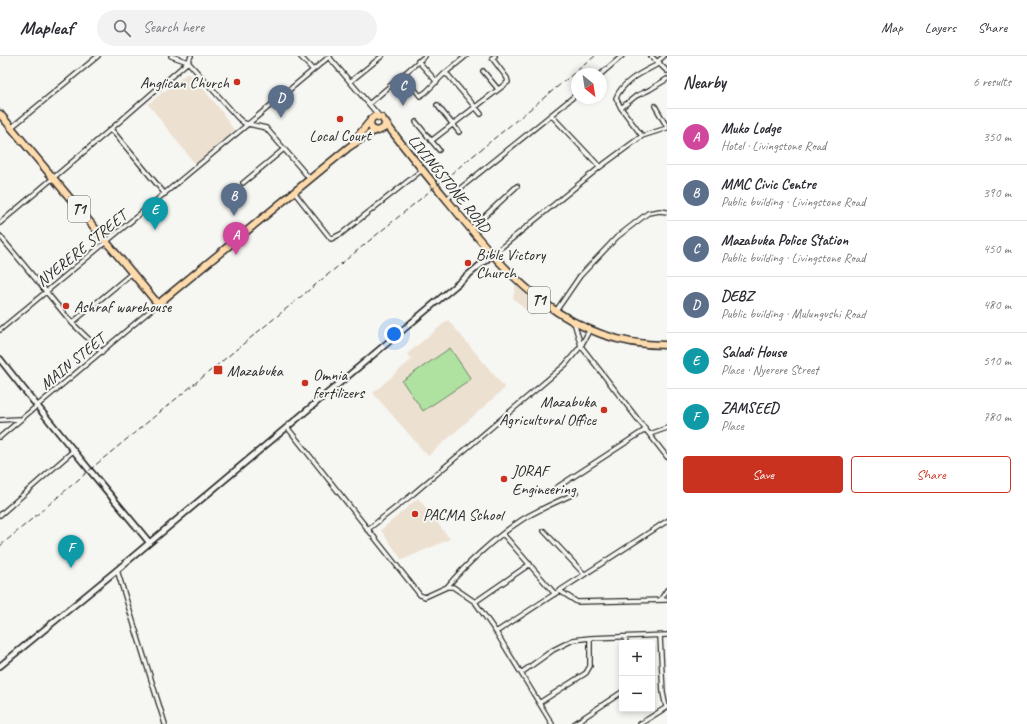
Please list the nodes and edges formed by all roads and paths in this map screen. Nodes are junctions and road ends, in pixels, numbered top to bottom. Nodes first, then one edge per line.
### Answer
1 (98, 56) edge
2 (171, 56) edge
3 (191, 56) edge
4 (300, 56) edge
5 (329, 56) edge
6 (382, 56) edge
7 (425, 56) edge
8 (466, 56) edge
9 (495, 56) edge
10 (622, 56) edge
11 (651, 56) edge
12 (664, 56) edge
13 (418, 61) junction
14 (188, 62) junction
15 (659, 62) junction
16 (607, 69) edge
17 (313, 70) junction
18 (483, 71) dead end
19 (667, 71) edge
20 (403, 74) junction
21 (444, 74) junction
22 (667, 79) edge
23 (351, 81) junction
24 (437, 82) junction
25 (498, 89) junction
26 (571, 99) edge
27 (371, 105) junction
28 (437, 105) dead end
29 (474, 106) junction
30 (655, 106) dead end
31 (621, 108) junction
32 (0, 114) edge
33 (481, 114) dead end
34 (552, 116) junction
35 (381, 117) junction
36 (372, 119) junction
37 (416, 122) dead end
38 (250, 123) junction
39 (385, 123) junction
40 (453, 124) junction
41 (12, 127) junction
42 (667, 128) edge
43 (112, 129) junction
44 (382, 130) junction
45 (374, 131) junction
46 (459, 132) dead end
47 (642, 136) junction
48 (396, 138) junction
49 (432, 141) junction
50 (349, 147) junction
51 (284, 149) junction
52 (439, 150) dead end
53 (600, 167) junction
54 (422, 170) junction
55 (53, 178) junction
56 (310, 179) junction
57 (243, 183) dead end
58 (516, 186) dead end
59 (294, 192) junction
60 (165, 194) junction
61 (447, 200) junction
62 (667, 212) edge
63 (0, 222) edge
64 (471, 229) junction
65 (0, 236) edge
66 (107, 242) junction
67 (492, 255) junction
68 (132, 273) junction
69 (47, 291) junction
70 (158, 304) junction
71 (556, 312) junction
72 (573, 321) junction
73 (72, 322) junction
74 (590, 329) junction
75 (0, 330) edge
76 (581, 346) junction
77 (667, 346) edge
78 (102, 352) junction
79 (0, 359) edge
80 (36, 406) junction
81 (19, 419) junction
82 (0, 420) edge
83 (287, 426) junction
84 (667, 428) edge
85 (645, 430) junction
86 (650, 434) junction
87 (0, 437) edge
88 (73, 451) junction
89 (667, 457) edge
90 (556, 488) dead end
91 (576, 493) dead end
92 (0, 515) edge
93 (667, 521) edge
94 (367, 530) junction
95 (544, 531) dead end
96 (503, 534) junction
97 (149, 542) junction
98 (530, 564) junction
99 (117, 570) junction
100 (584, 574) junction
101 (447, 587) junction
102 (667, 590) edge
103 (560, 591) junction
104 (555, 594) junction
105 (661, 599) junction
106 (667, 600) edge
107 (475, 602) junction
108 (496, 632) junction
109 (660, 636) junction
110 (667, 636) edge
111 (625, 637) junction
112 (590, 638) junction
113 (626, 640) edge
114 (0, 666) edge
115 (665, 670) edge
116 (521, 673) junction
117 (619, 694) edge
118 (539, 703) junction
119 (666, 707) edge
120 (165, 724) edge
121 (552, 724) edge
122 (574, 724) edge
123 (640, 724) edge

1 - 41 street
2 - 14 street
3 - 14 street
4 - 17 street
5 - 17 street, NYERERE STREET
5 - 23 street
6 - 23 street
7 - 13 street
8 - 21 street
9 - 25 street
10 - 16 street
11 - 15 street
12 - 15 street
13 - 20 street
13 - 24 street
14 - 38 street
14 - 43 street
15 - 19 street
15 - 31 street
17 - 38 street, NYERERE STREET
18 - 25 street
20 - 24 street
20 - 27 street
21 - 24 street
21 - 29 street
22 - 31 street
23 - 27 street
25 - 29 street
26 - 34 street
27 - 35 street
27 - 36 street
28 - 40 street
29 - 33 street
29 - 40 street
30 - 42 street
31 - 47 street
32 - 41 highway, T1
34 - 53 street
34 - 61 street
35 - 36 highway
35 - 39 highway, LIVINGSTONE ROAD / T1
36 - 45 highway
36 - 50 highway
37 - 49 street
38 - 51 street
38 - 60 street, NYERERE STREET
39 - 44 highway
39 - 48 highway, LIVINGSTONE ROAD / T1
40 - 46 street
40 - 49 street
41 - 55 highway, T1
42 - 47 street
43 - 55 street
43 - 60 street
44 - 45 highway
44 - 48 highway, LIVINGSTONE ROAD / T1
45 - 50 highway
47 - 53 street
48 - 54 highway, LIVINGSTONE ROAD / T1
49 - 52 street
50 - 56 highway
51 - 56 street
51 - 57 street
53 - 67 street
54 - 59 street
54 - 61 highway, LIVINGSTONE ROAD / T1
55 - 63 street
55 - 66 highway, T1
56 - 59 highway
58 - 64 street
59 - 70 highway
60 - 66 street, NYERERE STREET
61 - 64 highway, LIVINGSTONE ROAD / T1
62 - 71 street
64 - 67 highway, LIVINGSTONE ROAD / T1
65 - 69 street
66 - 68 highway, T1
66 - 69 street, NYERERE STREET
67 - 71 highway, LIVINGSTONE ROAD / T1
67 - 83 main road
68 - 70 highway, T1
68 - 73 street
69 - 73 street
69 - 75 street, NYERERE STREET
70 - 78 street, MAIN STEET
71 - 72 highway, LIVINGSTONE ROAD / T1
72 - 74 highway, LIVINGSTONE ROAD / T1
72 - 76 street
73 - 78 street
74 - 76 street
74 - 77 highway, LIVINGSTONE ROAD / T1
76 - 85 street
76 - 94 street
78 - 80 street, MAIN STEET
79 - 80 main road
80 - 81 street, MAIN STEET
80 - 88 main road
81 - 82 street
81 - 87 street, MAIN STEET
83 - 94 street
83 - 97 main road
84 - 86 street
85 - 86 street
85 - 90 street
86 - 89 street
88 - 92 street
88 - 97 main road
91 - 96 street
93 - 100 street
94 - 101 street
95 - 100 street
96 - 98 street
96 - 101 street
97 - 99 main road
98 - 104 street
98 - 107 street
99 - 114 main road
99 - 120 street
100 - 103 street
101 - 107 street
102 - 105 street
103 - 104 street
103 - 105 street
104 - 108 street
105 - 106 street
107 - 108 street
108 - 116 street
109 - 110 street
109 - 111 street
109 - 115 street
111 - 112 street
111 - 113 street
112 - 116 street
112 - 118 street
115 - 119 street
116 - 118 street
117 - 122 street
118 - 121 street
119 - 123 street

